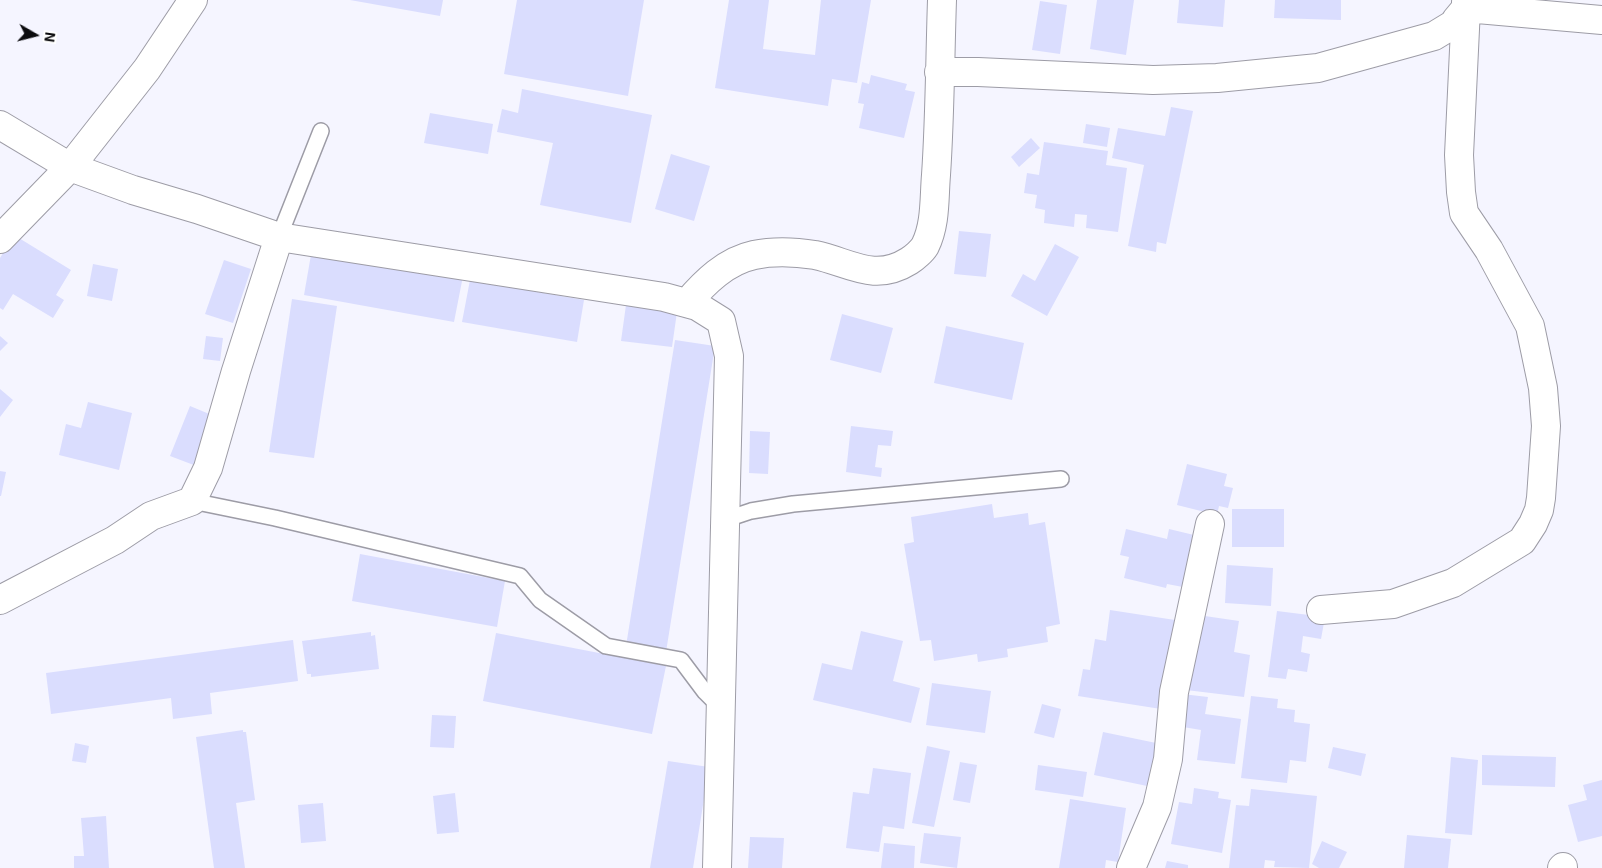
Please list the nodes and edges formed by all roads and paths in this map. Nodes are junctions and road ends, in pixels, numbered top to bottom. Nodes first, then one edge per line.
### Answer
1 (193, 0) edge
2 (942, 0) edge
3 (1460, 7) edge
4 (1602, 20) edge
5 (939, 72) junction
6 (0, 125) edge
7 (320, 131) dead end
8 (70, 167) junction
9 (278, 237) junction
10 (0, 238) edge
11 (687, 303) junction
12 (1061, 479) dead end
13 (192, 501) junction
14 (724, 520) junction
15 (1210, 524) dead end
16 (0, 600) edge
17 (1321, 610) dead end
18 (722, 709) junction
19 (717, 868) edge
20 (1131, 868) edge

1 - 8 street
2 - 5 street
3 - 4 street
3 - 5 street
3 - 17 street
5 - 11 street
6 - 8 street
7 - 9 lane
8 - 9 street
8 - 10 street
9 - 11 street
9 - 13 street
11 - 14 street
12 - 14 lane
13 - 16 street
13 - 18 lane
14 - 18 street
15 - 20 street
18 - 19 street

